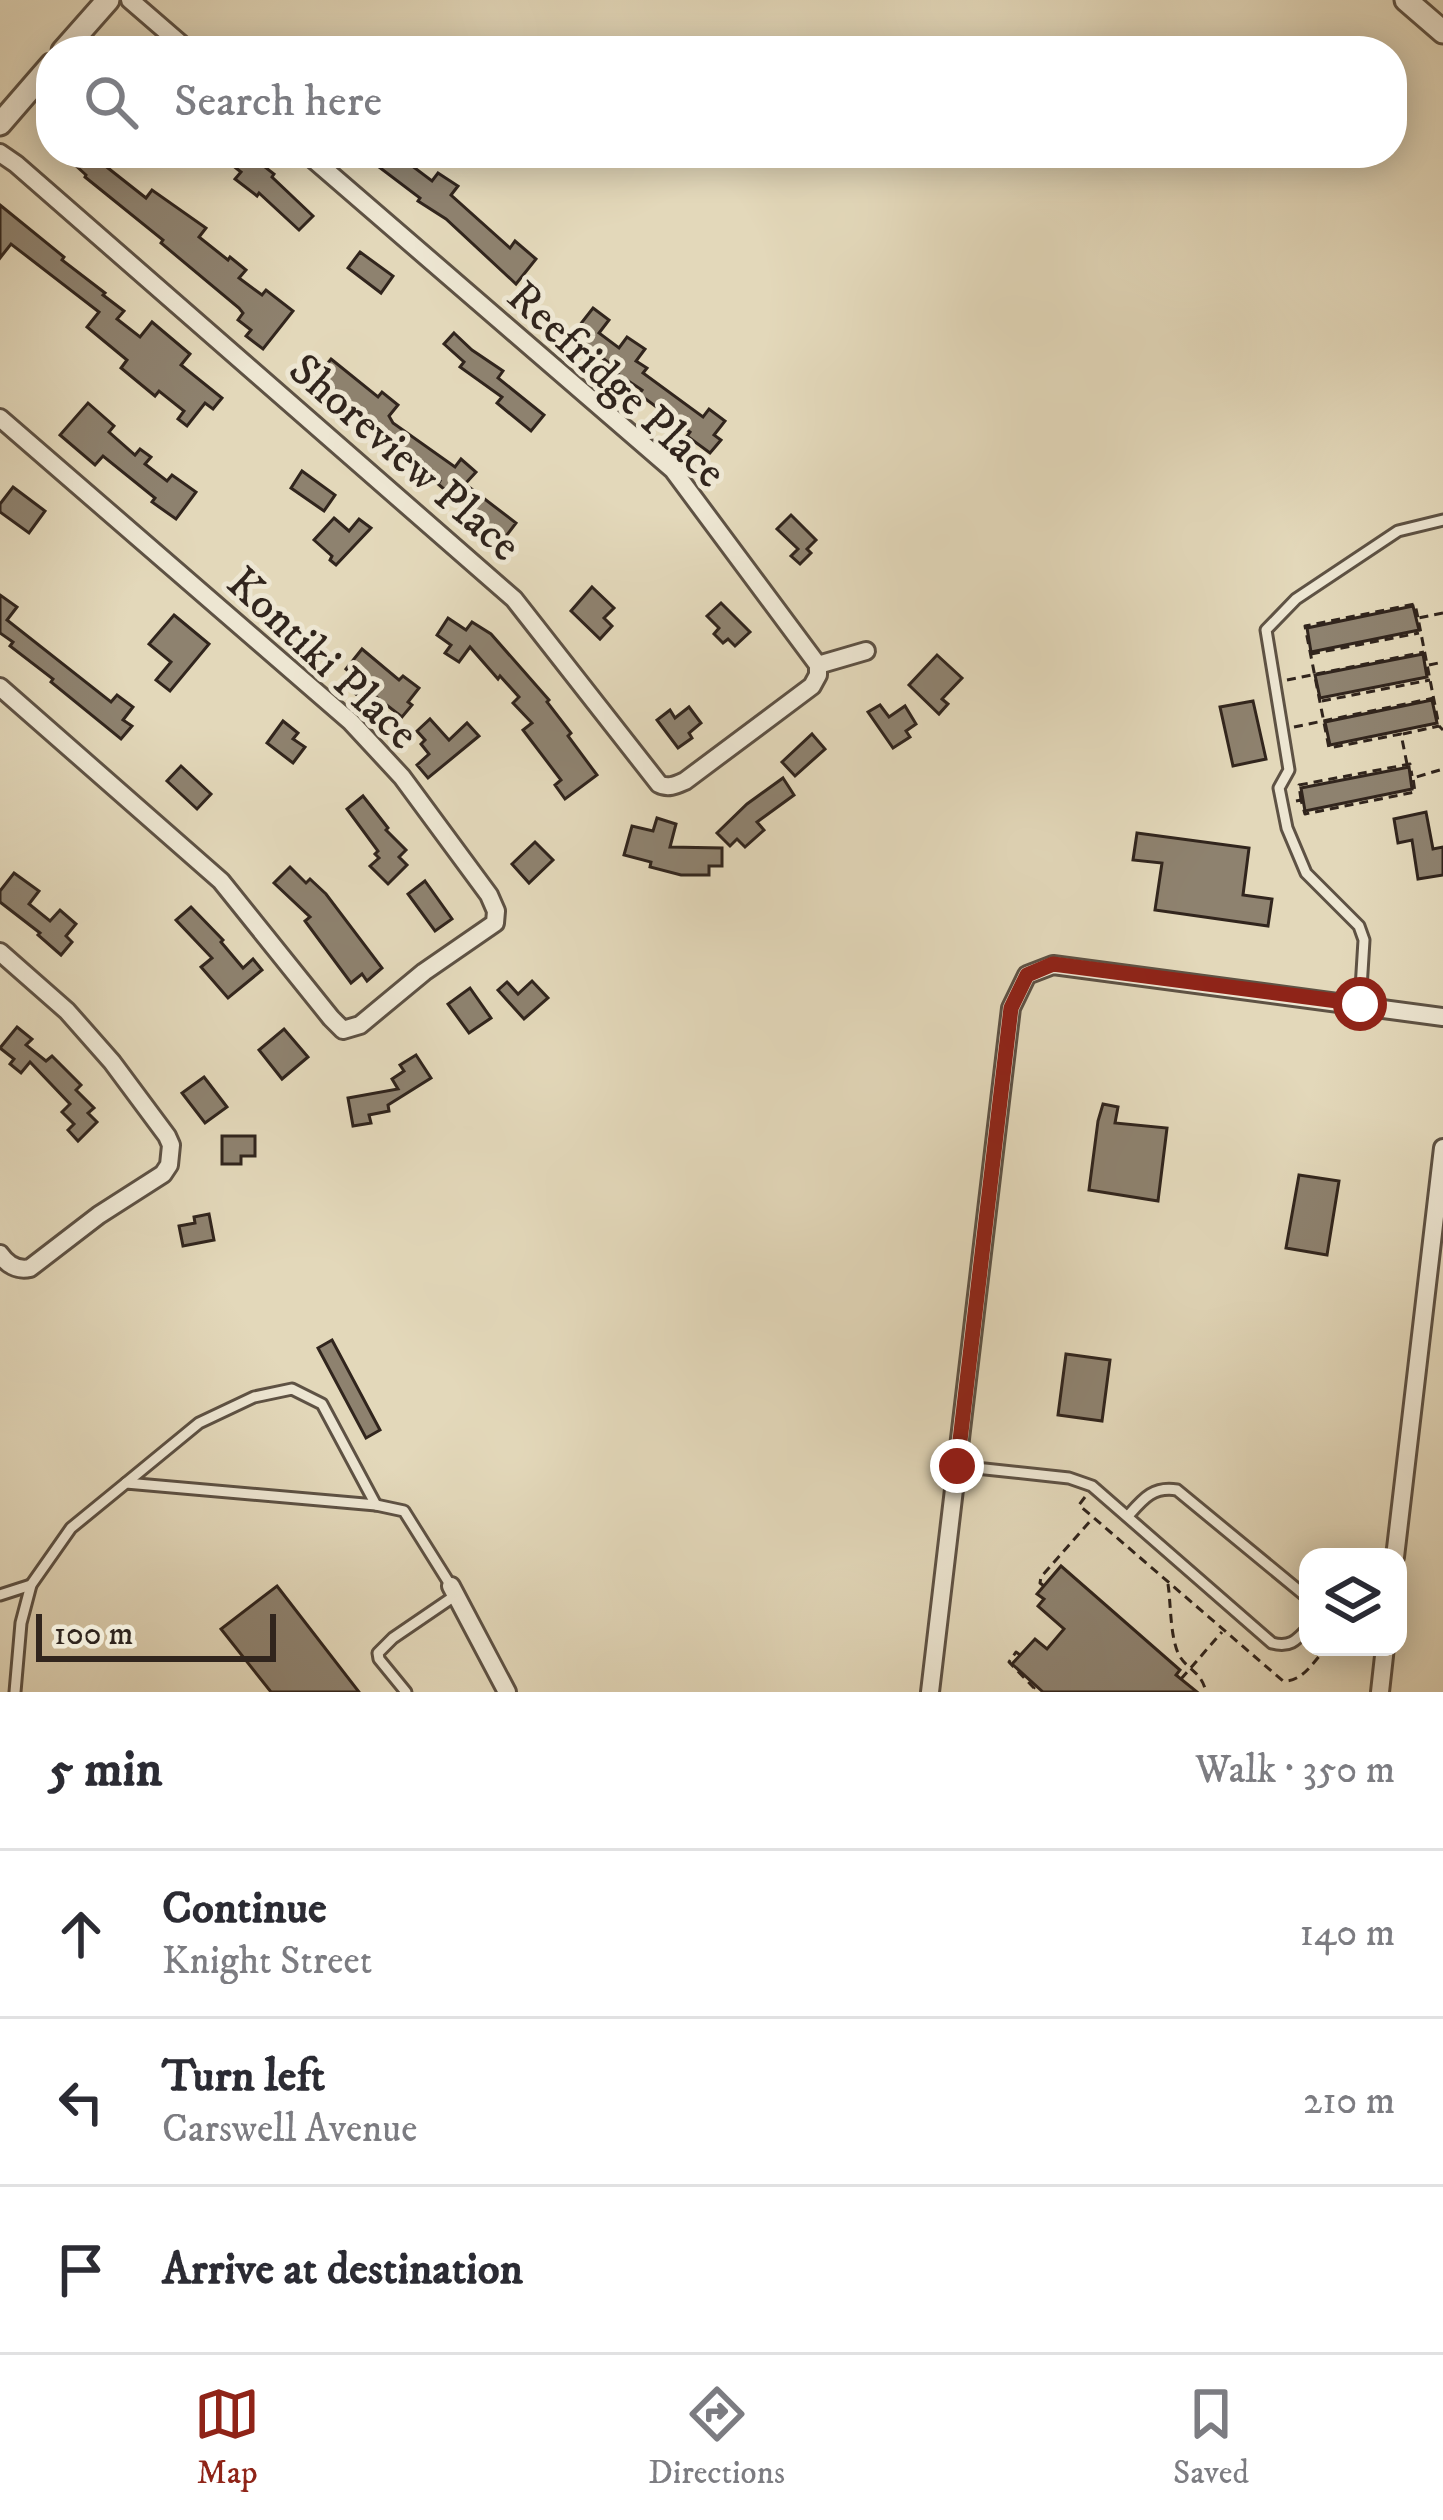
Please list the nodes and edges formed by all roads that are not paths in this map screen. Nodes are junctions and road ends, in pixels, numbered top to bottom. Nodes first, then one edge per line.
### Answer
1 (108, 0) edge
2 (130, 0) edge
3 (1406, 0) edge
4 (1443, 32) edge
5 (77, 36) edge
6 (171, 36) edge
7 (36, 82) edge
8 (0, 124) edge
9 (0, 153) edge
10 (323, 168) edge
11 (0, 418) edge
12 (1443, 520) edge
13 (866, 651) dead end
14 (818, 665) junction
15 (0, 687) edge
16 (0, 952) edge
17 (1360, 1004) junction
18 (1443, 1017) edge
19 (1443, 1148) edge
20 (0, 1254) edge
21 (957, 1466) junction
22 (126, 1484) junction
23 (376, 1505) junction
24 (1128, 1516) junction
25 (1396, 1548) edge
26 (31, 1586) junction
27 (454, 1590) junction
28 (1299, 1591) edge
29 (0, 1595) edge
30 (1299, 1637) edge
31 (1384, 1656) edge
32 (15, 1692) edge
33 (406, 1692) edge
34 (507, 1692) edge
35 (930, 1692) edge
36 (1380, 1692) edge

1 - 5 street
2 - 6 street
3 - 4 street
7 - 8 street
9 - 14 street, Shoreview Place
10 - 14 street, Reefridge Place
11 - 15 street, Kontiki Place
12 - 17 lane
13 - 14 street
16 - 20 street
17 - 18 street
17 - 21 street
19 - 25 street
21 - 24 lane
21 - 35 street
22 - 23 lane
22 - 23 lane
22 - 26 lane
23 - 27 lane
24 - 28 lane
24 - 30 lane
26 - 29 lane
26 - 32 lane
27 - 33 lane
27 - 34 street
31 - 36 street

